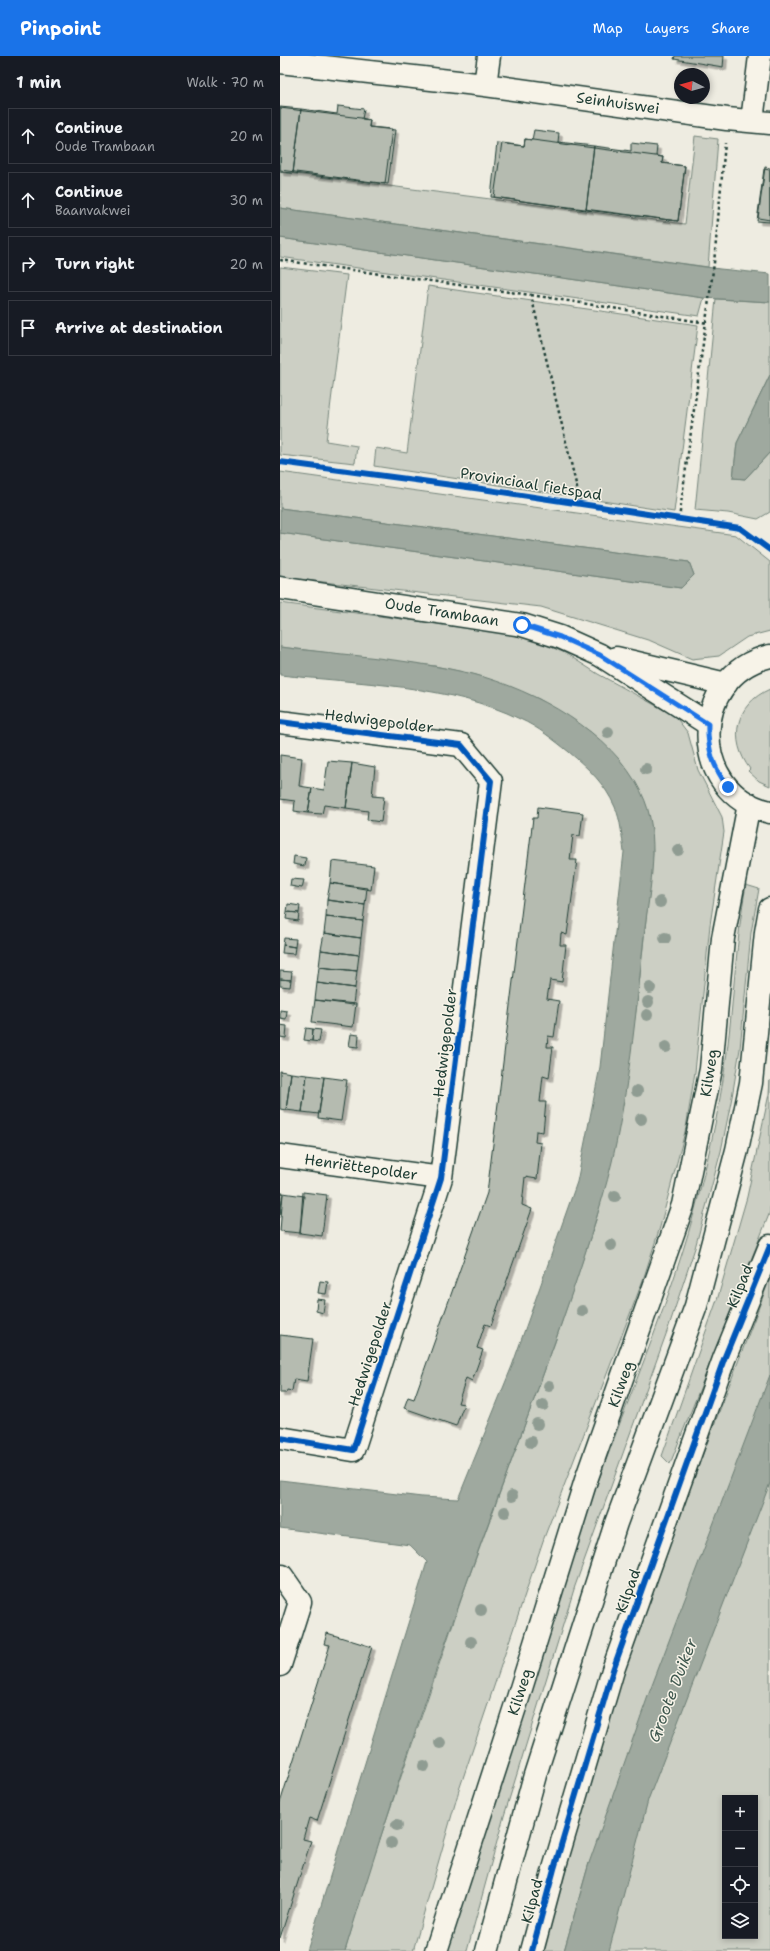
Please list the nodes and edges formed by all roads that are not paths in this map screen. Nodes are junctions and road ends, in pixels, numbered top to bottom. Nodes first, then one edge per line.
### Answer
1 (489, 56) edge
2 (760, 56) edge
3 (280, 62) edge
4 (485, 85) junction
5 (761, 122) edge
6 (280, 588) edge
7 (600, 655) junction
8 (770, 656) edge
9 (726, 684) junction
10 (280, 722) edge
11 (708, 724) junction
12 (749, 804) junction
13 (770, 812) edge
14 (770, 908) edge
15 (280, 1156) edge
16 (441, 1178) junction
17 (770, 1246) edge
18 (280, 1438) edge
19 (280, 1576) edge
20 (280, 1665) edge
21 (436, 1951) edge
22 (486, 1951) edge
23 (532, 1951) edge

1 - 4 street
2 - 5 street
3 - 4 street, Seinhuiswei
4 - 5 street, Seinhuiswei
6 - 7 street, Oude Trambaan
7 - 9 street
7 - 11 street
8 - 9 street
9 - 11 street
10 - 16 street, Hedwigepolder
11 - 12 street
12 - 13 street
12 - 21 street, Kilweg
14 - 22 street
15 - 16 street, Henriëttepolder
16 - 18 street, Hedwigepolder
17 - 23 street, Kilpad
19 - 20 street

